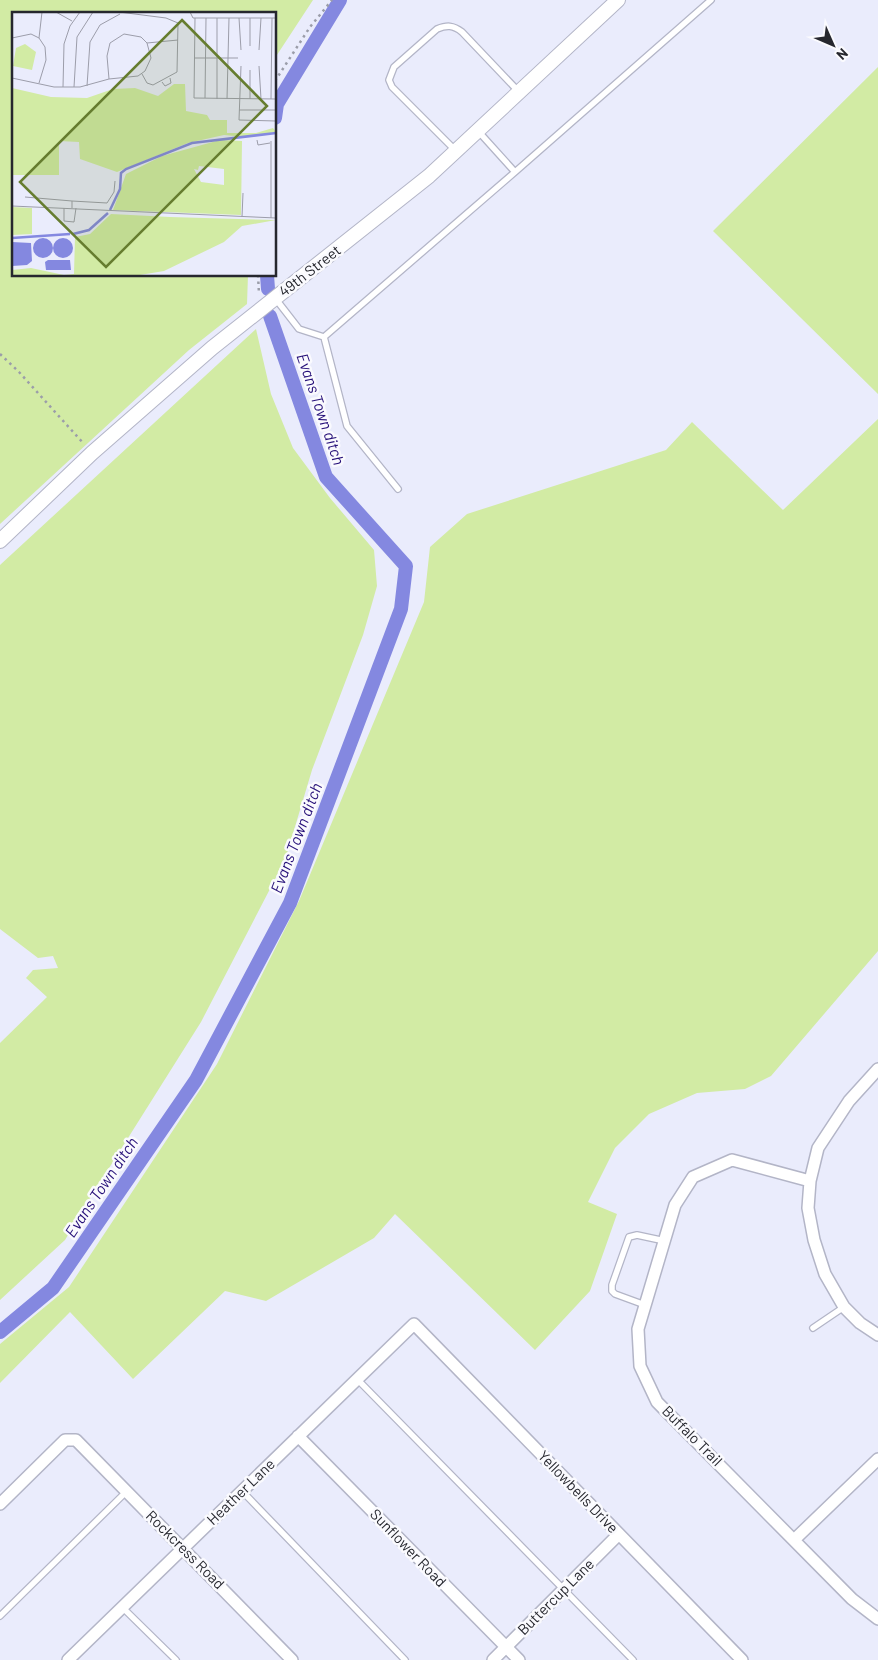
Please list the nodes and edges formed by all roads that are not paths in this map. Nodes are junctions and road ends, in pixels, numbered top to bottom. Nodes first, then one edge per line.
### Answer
1 (618, 0) edge
2 (710, 0) edge
3 (520, 93) junction
4 (478, 131) junction
5 (456, 151) junction
6 (515, 172) junction
7 (275, 298) junction
8 (324, 337) junction
9 (398, 489) dead end
10 (0, 541) edge
11 (878, 1069) edge
12 (810, 1181) junction
13 (665, 1241) junction
14 (646, 1305) junction
15 (844, 1307) junction
16 (414, 1324) joint
17 (813, 1328) dead end
18 (878, 1335) edge
19 (356, 1379) junction
20 (298, 1436) junction
21 (878, 1459) edge
22 (127, 1491) junction
23 (242, 1491) junction
24 (0, 1504) edge
25 (619, 1534) junction
26 (795, 1539) junction
27 (183, 1548) junction
28 (563, 1590) junction
29 (122, 1607) junction
30 (0, 1616) edge
31 (878, 1619) edge
32 (506, 1647) junction
33 (68, 1660) edge
34 (176, 1660) edge
35 (292, 1660) edge
36 (405, 1660) edge
37 (493, 1660) edge
38 (518, 1660) edge
39 (633, 1660) edge
40 (742, 1660) edge

1 - 3 street, 49th Street
2 - 6 lane
3 - 4 street, 49th Street
3 - 5 lane
4 - 5 street, 49th Street
4 - 6 lane
5 - 7 street, 49th Street
6 - 8 lane
7 - 8 lane
7 - 10 street, 49th Street
8 - 9 lane
11 - 12 street
12 - 13 street, Buffalo Trail
12 - 15 street
13 - 14 street, Buffalo Trail
13 - 14 lane
14 - 26 street, Buffalo Trail
15 - 17 lane
15 - 18 street
16 - 19 street, Heather Lane
16 - 25 street, Yellowbells Drive
19 - 20 street, Heather Lane
19 - 28 lane
20 - 23 street, Heather Lane
20 - 32 street, Sunflower Road
21 - 26 street
22 - 24 street, Rockcress Road
22 - 27 street, Rockcress Road
22 - 30 lane
23 - 27 street, Heather Lane
23 - 36 lane
25 - 28 street, Buttercup Lane
25 - 40 street, Yellowbells Drive
26 - 31 street, Buffalo Trail
27 - 29 street, Heather Lane
27 - 35 street, Rockcress Road
28 - 32 street, Buttercup Lane
28 - 39 lane
29 - 33 street, Heather Lane
29 - 34 lane
32 - 37 street, Buttercup Lane
32 - 38 street, Sunflower Road

